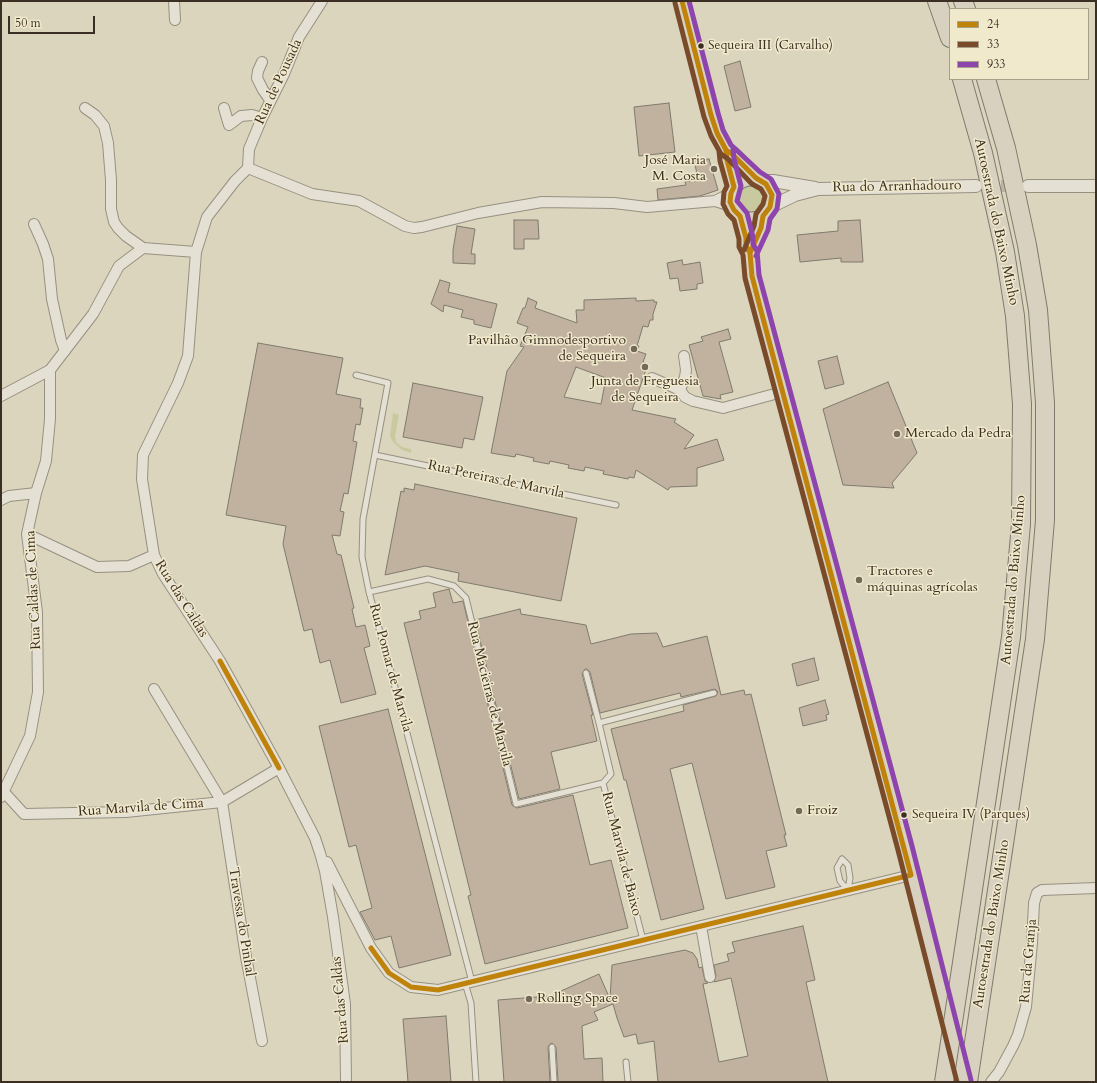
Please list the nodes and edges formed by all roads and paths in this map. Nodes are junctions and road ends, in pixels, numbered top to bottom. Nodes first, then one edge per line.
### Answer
1 (174, 1) edge
2 (322, 1) edge
3 (682, 1) edge
4 (937, 1) edge
5 (175, 20) dead end
6 (949, 35) edge
7 (262, 62) dead end
8 (962, 80) edge
9 (986, 80) edge
10 (270, 100) junction
11 (85, 108) dead end
12 (224, 108) dead end
13 (262, 118) junction
14 (726, 150) junction
15 (248, 168) junction
16 (759, 180) junction
17 (976, 186) tunnel mouth
18 (1028, 186) tunnel mouth
19 (1096, 186) edge
20 (818, 189) junction
21 (734, 201) junction
22 (767, 211) junction
23 (34, 224) dead end
24 (142, 248) junction
25 (196, 252) junction
26 (750, 253) junction
27 (65, 351) junction
28 (684, 356) dead end
29 (50, 370) junction
30 (356, 374) dead end
31 (652, 378) dead end
32 (680, 390) junction
33 (782, 392) junction
34 (1, 396) edge
35 (375, 455) junction
36 (36, 494) junction
37 (1, 500) edge
38 (616, 505) dead end
39 (27, 534) junction
40 (154, 555) junction
41 (369, 592) junction
42 (586, 673) dead end
43 (154, 689) dead end
44 (714, 693) dead end
45 (598, 723) junction
46 (278, 768) junction
47 (603, 783) junction
48 (2, 795) edge
49 (222, 802) junction
50 (315, 838) junction
51 (911, 875) junction
52 (1096, 888) edge
53 (848, 890) junction
54 (344, 896) junction
55 (331, 904) junction
56 (350, 909) junction
57 (333, 917) junction
58 (701, 926) junction
59 (642, 940) junction
60 (710, 977) dead end
61 (468, 983) junction
62 (262, 1041) dead end
63 (552, 1047) dead end
64 (626, 1062) dead end
65 (346, 1082) edge
66 (476, 1082) edge
67 (554, 1082) edge
68 (628, 1082) edge
69 (944, 1082) edge
70 (964, 1082) edge
71 (968, 1082) edge
72 (990, 1082) edge

1 - 5 street
2 - 10 street, Rua de Pousada
3 - 14 main road
4 - 6 highway
7 - 10 street
8 - 69 highway, Autoestrada do Baixo Minho, bridge
9 - 71 highway, Autoestrada do Baixo Minho
10 - 13 street, Rua de Pousada
11 - 24 street
12 - 13 street
13 - 15 street, Rua de Pousada
14 - 16 main road
14 - 21 main road
15 - 21 street
15 - 25 street, Rua das Caldas
16 - 20 street, Rua do Arranhadouro
16 - 21 main road
16 - 22 main road
17 - 20 street, Rua do Arranhadouro
18 - 19 street
20 - 22 street, Rua do Arranhadouro
21 - 22 main road
21 - 26 main road
22 - 26 main road
23 - 27 street
24 - 25 street
24 - 27 street
25 - 40 street, Rua das Caldas
26 - 33 main road
27 - 29 street
28 - 32 street
29 - 34 street
29 - 36 street, Rua Caldas de Cima
30 - 35 lane, Rua Pomar de Marvila
31 - 32 street
32 - 33 street
33 - 51 main road
35 - 38 lane, Rua Pereiras de Marvila
35 - 41 lane, Rua Pomar de Marvila
36 - 37 street
36 - 39 street, Rua Caldas de Cima
39 - 40 street
39 - 48 street, Rua Caldas de Cima
40 - 46 street, Rua das Caldas
41 - 47 lane, Rua Macieiras de Marvila
41 - 61 lane, Rua Pomar de Marvila
42 - 45 lane, Rua Marvila de Baixo
43 - 49 street
44 - 45 lane
45 - 47 lane, Rua Marvila de Baixo
46 - 49 street, Rua Marvila de Cima
46 - 50 street, Rua das Caldas
47 - 59 lane, Rua Marvila de Baixo
48 - 49 street, Rua Marvila de Cima
49 - 62 street, Travessa do Pinhal
50 - 54 street, Rua das Caldas
50 - 55 street, Rua das Caldas
51 - 53 street, Rua das Caldas
51 - 70 main road
52 - 72 street, Rua da Granja
53 - 53 lane
53 - 58 street, Rua das Caldas
54 - 55 street
54 - 56 street, Rua das Caldas
55 - 57 street, Rua das Caldas
56 - 57 street
56 - 61 street, Rua das Caldas
57 - 65 street, Rua das Caldas
58 - 59 street, Rua das Caldas
58 - 60 street
59 - 61 street, Rua das Caldas
61 - 66 lane, Rua Pomar de Marvila
63 - 67 lane
64 - 68 lane

